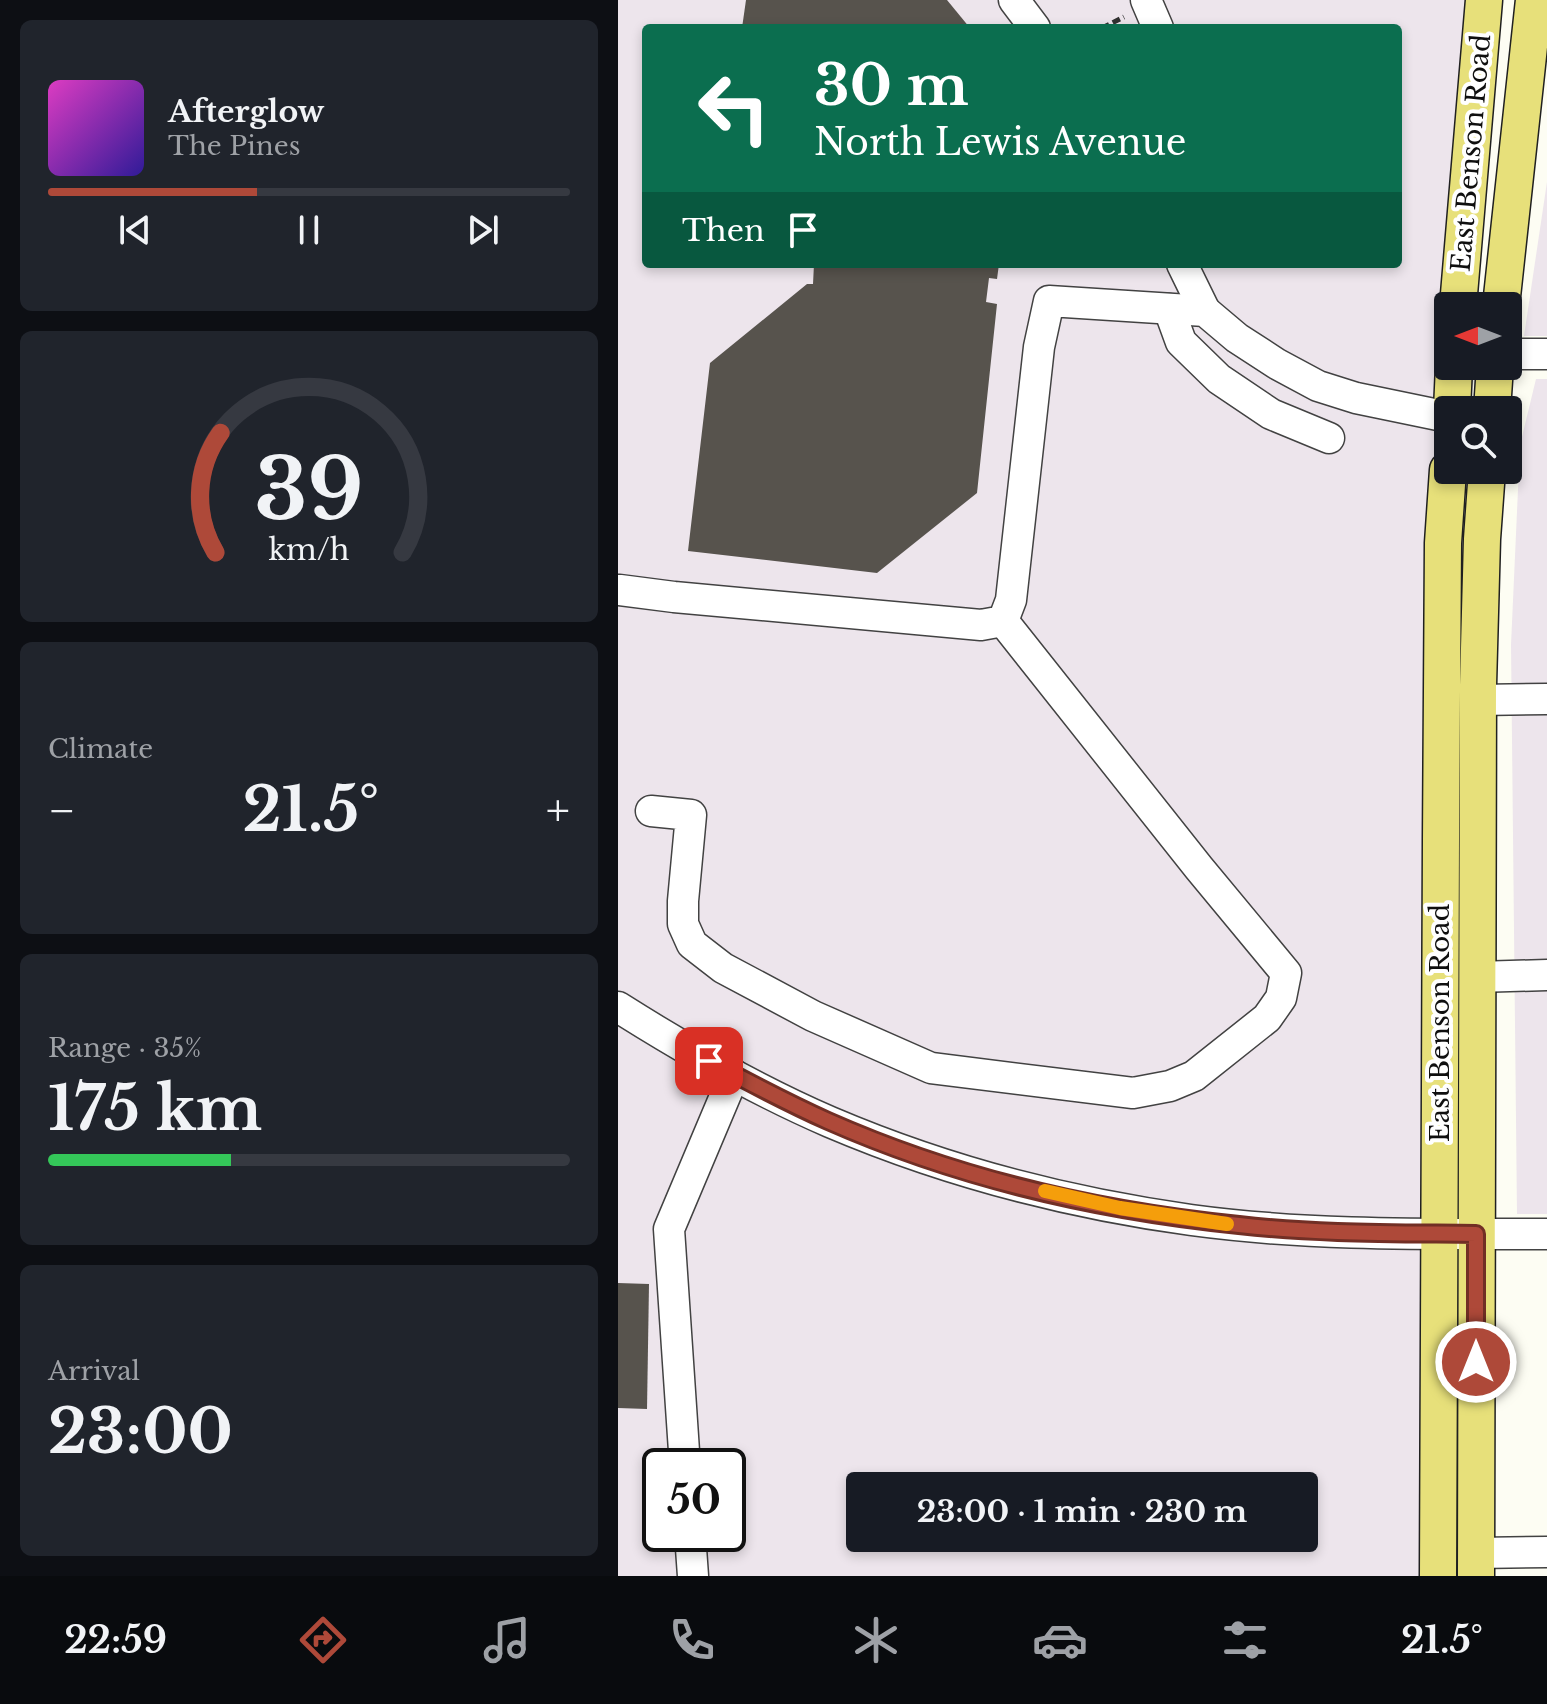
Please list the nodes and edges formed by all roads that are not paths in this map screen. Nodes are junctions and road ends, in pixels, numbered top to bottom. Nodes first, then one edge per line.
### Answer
1 (1014, 0) edge
2 (1484, 0) edge
3 (1534, 0) edge
4 (1135, 9) edge
5 (1032, 24) edge
6 (1153, 24) edge
7 (1184, 268) edge
8 (1459, 292) edge
9 (1503, 292) edge
10 (1169, 309) junction
11 (1205, 311) junction
12 (1522, 354) edge
13 (1547, 354) edge
14 (1434, 414) edge
15 (1329, 438) dead end
16 (1447, 484) edge
17 (1486, 484) edge
18 (620, 590) edge
19 (1003, 621) junction
20 (1547, 699) edge
21 (1478, 700) junction
22 (651, 811) dead end
23 (1547, 975) edge
24 (1477, 977) junction
25 (618, 1007) edge
26 (734, 1075) junction
27 (1440, 1234) junction
28 (1476, 1234) junction
29 (1547, 1234) edge
30 (684, 1448) edge
31 (691, 1552) edge
32 (1547, 1552) edge
33 (1476, 1564) edge
34 (693, 1576) edge
35 (1438, 1576) edge

1 - 5 street
2 - 8 main road, East Benson Road
3 - 9 main road, East Benson Road
4 - 6 street
7 - 11 street
10 - 11 street
10 - 15 street
10 - 19 street
11 - 14 street
12 - 13 street
16 - 27 main road, East Benson Road
17 - 21 main road, East Benson Road
18 - 19 street
19 - 22 street
20 - 21 street
21 - 24 main road, East Benson Road
23 - 24 street
24 - 28 main road, East Benson Road
25 - 26 street
26 - 27 street
26 - 30 street
27 - 28 street
27 - 35 main road, East Benson Road
28 - 29 street
28 - 33 main road, East Benson Road
31 - 34 street
32 - 33 street

